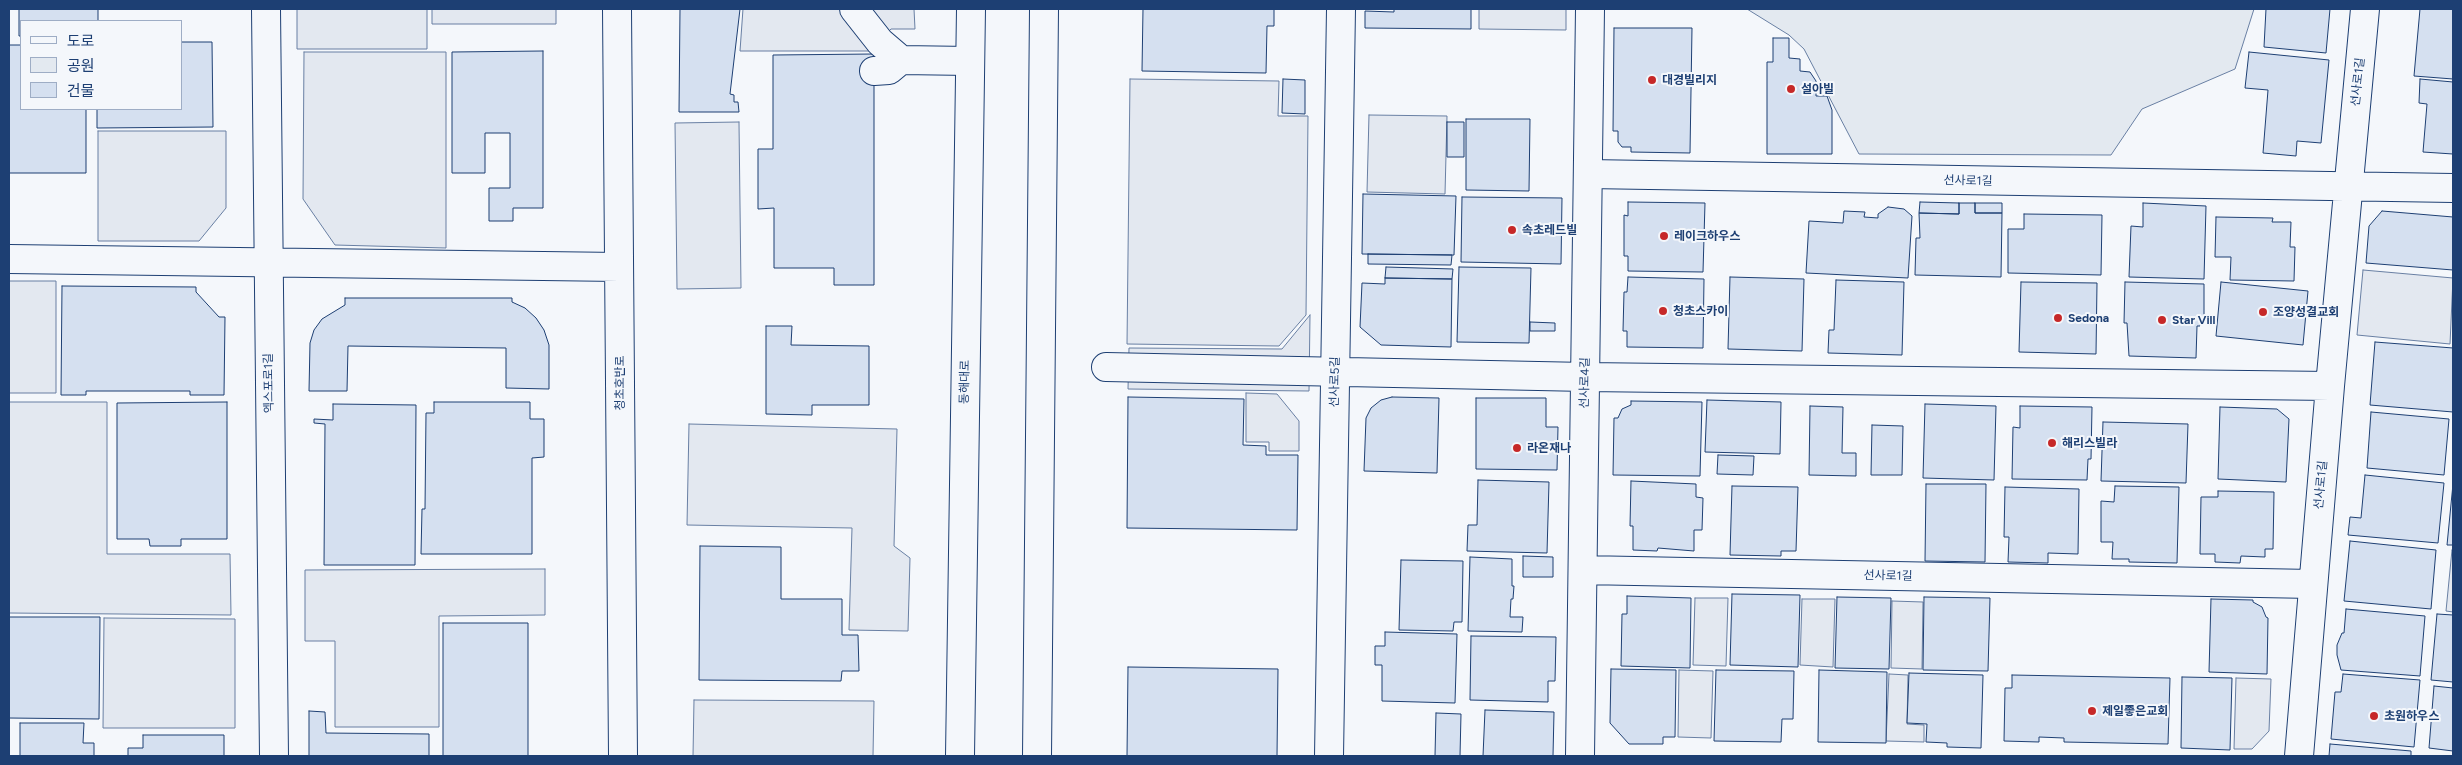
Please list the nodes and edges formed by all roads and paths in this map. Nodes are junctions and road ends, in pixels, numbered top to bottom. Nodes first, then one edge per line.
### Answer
1 (266, 9) edge
2 (617, 9) edge
3 (854, 9) edge
4 (971, 9) edge
5 (1044, 9) edge
6 (1341, 9) edge
7 (1590, 9) edge
8 (2365, 9) edge
9 (901, 60) junction
10 (970, 61) junction
11 (874, 71) dead end
12 (1588, 174) junction
13 (2347, 185) junction
14 (2453, 188) edge
15 (9, 259) edge
16 (268, 261) junction
17 (619, 267) junction
18 (1106, 367) dead end
19 (1335, 371) junction
20 (1586, 377) junction
21 (2330, 386) junction
22 (1583, 570) junction
23 (2312, 584) junction
24 (274, 756) edge
25 (624, 756) edge
26 (960, 756) edge
27 (1037, 756) edge
28 (1329, 756) edge
29 (1580, 756) edge
30 (2299, 756) edge

1 - 16 street, 엑스포로1길
2 - 17 street, 청초호반로
3 - 9 street
4 - 10 street, 동해대로
5 - 27 street
6 - 19 street, 선사로5길
7 - 12 street, 선사로4길
8 - 13 street, 선사로1길
9 - 10 street
9 - 11 street
10 - 26 street, 동해대로
12 - 13 street, 선사로1길
12 - 20 street, 선사로4길
13 - 14 street
13 - 21 street, 선사로1길
15 - 16 street
16 - 17 street
16 - 24 street, 엑스포로1길
17 - 25 street, 청초호반로
18 - 19 street
19 - 20 street
19 - 28 street, 선사로5길
20 - 21 street
20 - 22 street, 선사로4길
21 - 23 street, 선사로1길
22 - 23 street, 선사로1길
22 - 29 street, 선사로4길
23 - 30 street, 선사로1길

